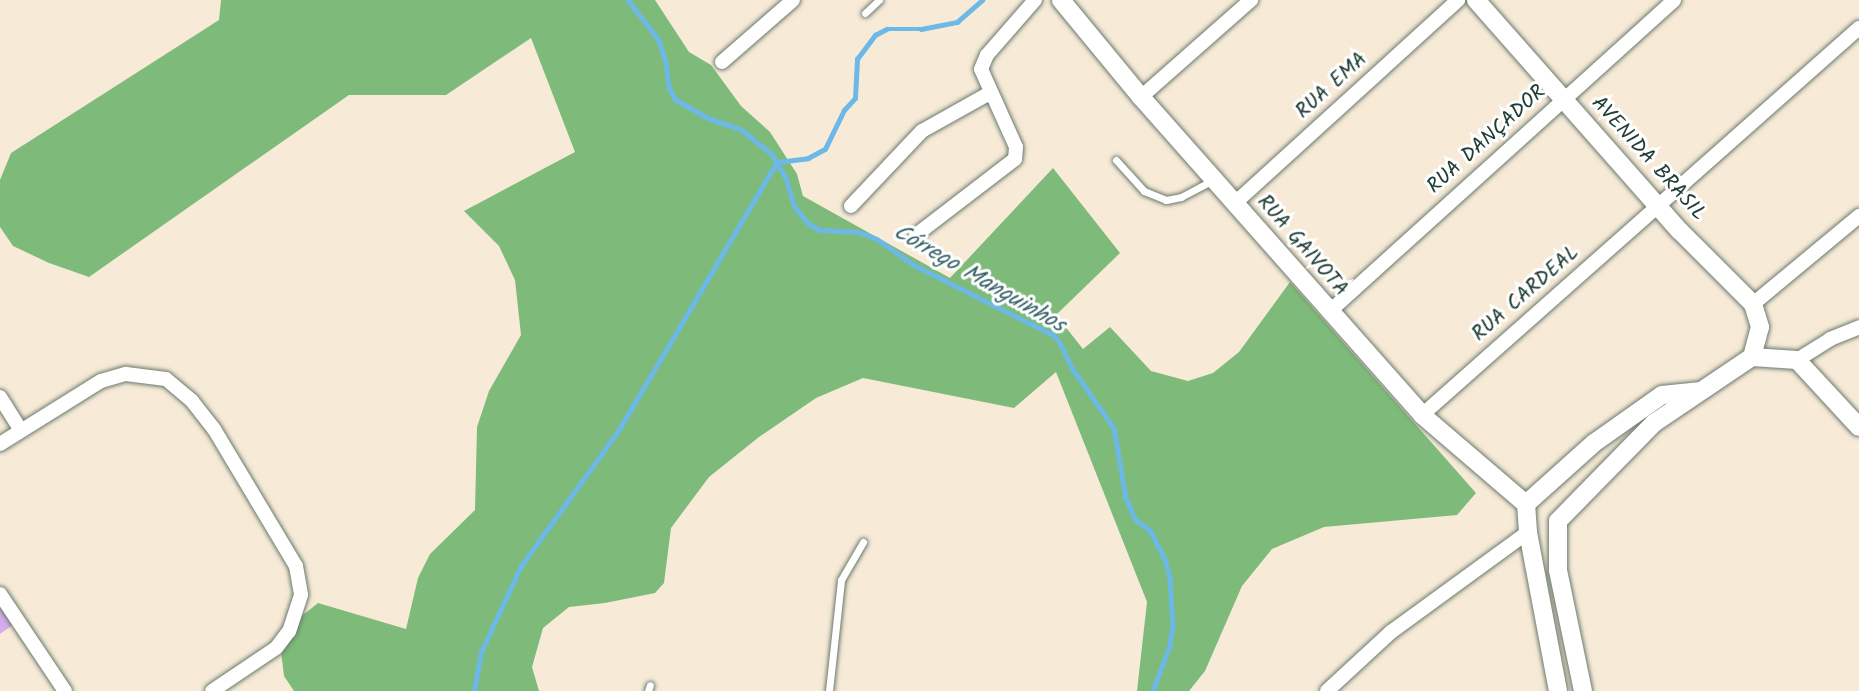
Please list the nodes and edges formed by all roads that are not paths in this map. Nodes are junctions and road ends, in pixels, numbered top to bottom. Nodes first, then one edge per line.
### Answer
1 (793, 0) edge
2 (879, 0) edge
3 (1035, 0) edge
4 (1061, 0) edge
5 (1251, 0) edge
6 (1458, 0) edge
7 (1476, 0) edge
8 (1674, 0) edge
9 (865, 13) dead end
10 (1859, 29) edge
11 (722, 62) dead end
12 (990, 93) junction
13 (1141, 97) junction
14 (1564, 99) junction
15 (1116, 160) dead end
16 (1214, 179) junction
17 (1235, 204) junction
18 (1659, 205) junction
19 (851, 206) dead end
20 (1859, 216) edge
21 (916, 235) dead end
22 (1752, 304) junction
23 (1329, 312) junction
24 (1859, 327) edge
25 (1752, 357) junction
26 (1797, 360) junction
27 (1703, 390) junction
28 (0, 397) edge
29 (1422, 415) junction
30 (1859, 427) edge
31 (21, 430) junction
32 (0, 444) edge
33 (1526, 504) junction
34 (1528, 532) junction
35 (863, 542) dead end
36 (0, 594) edge
37 (65, 691) edge
38 (212, 691) edge
39 (829, 691) edge
40 (1327, 691) edge
41 (1558, 691) edge
42 (1583, 691) edge

1 - 11 street
2 - 9 lane
3 - 12 street
4 - 13 street, RUA GAIVOTA
5 - 13 street
6 - 17 street, RUA EMA
7 - 14 street, AVENIDA BRASIL
8 - 14 street, RUA DANÇADOR
10 - 18 street, RUA CARDEAL
12 - 19 street
12 - 21 street
13 - 16 street, RUA GAIVOTA
14 - 18 street, AVENIDA BRASIL
14 - 23 street, RUA DANÇADOR
15 - 16 lane
16 - 17 street, RUA GAIVOTA
17 - 23 street, RUA GAIVOTA
18 - 22 street, AVENIDA BRASIL
18 - 29 street, RUA CARDEAL
20 - 22 street
22 - 25 street
23 - 29 street, RUA GAIVOTA
24 - 26 street
25 - 26 street
25 - 27 street
26 - 30 street
27 - 33 street
27 - 42 street
28 - 31 street
29 - 33 street, RUA GAIVOTA
31 - 32 street
31 - 38 street
33 - 34 street
34 - 40 street
34 - 41 street
35 - 39 lane
36 - 37 street

